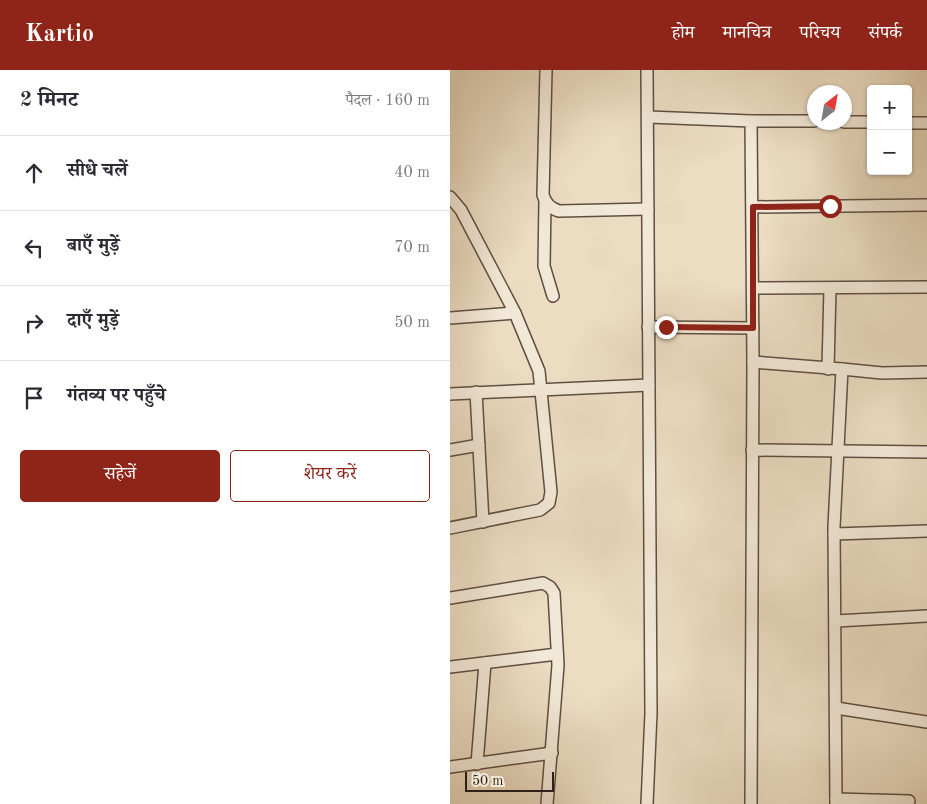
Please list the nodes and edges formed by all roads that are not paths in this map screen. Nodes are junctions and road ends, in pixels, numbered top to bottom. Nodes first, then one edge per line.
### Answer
1 (546, 70) edge
2 (647, 70) edge
3 (648, 116) junction
4 (751, 121) junction
5 (807, 122) edge
6 (852, 122) edge
7 (867, 122) edge
8 (912, 123) edge
9 (927, 123) edge
10 (450, 197) edge
11 (545, 201) junction
12 (927, 205) edge
13 (753, 207) junction
14 (648, 209) junction
15 (927, 287) edge
16 (753, 288) junction
17 (830, 288) junction
18 (553, 296) dead end
19 (515, 313) junction
20 (450, 318) edge
21 (648, 327) junction
22 (753, 328) junction
23 (752, 362) junction
24 (828, 369) junction
25 (842, 370) junction
26 (927, 372) edge
27 (649, 384) junction
28 (540, 388) junction
29 (476, 392) junction
30 (450, 394) edge
31 (479, 445) junction
32 (838, 449) junction
33 (450, 450) edge
34 (752, 450) junction
35 (927, 452) edge
36 (482, 522) junction
37 (450, 528) edge
38 (927, 531) edge
39 (834, 534) junction
40 (450, 598) edge
41 (927, 616) edge
42 (836, 621) junction
43 (557, 654) junction
44 (485, 663) junction
45 (450, 667) edge
46 (836, 708) junction
47 (927, 722) edge
48 (552, 753) junction
49 (477, 764) junction
50 (450, 767) edge
51 (836, 801) edge
52 (909, 801) dead end
53 (547, 804) edge
54 (647, 804) edge
55 (751, 804) edge

1 - 11 street
2 - 3 street
3 - 4 street
3 - 14 street
4 - 5 street
4 - 13 street
6 - 7 street
8 - 9 street
10 - 19 street
11 - 14 street
11 - 18 street
12 - 13 street
13 - 16 street
14 - 21 street
15 - 17 street
16 - 17 street
16 - 22 street
17 - 24 street
19 - 20 street
19 - 28 street
21 - 22 street
21 - 27 street
22 - 23 street
23 - 24 street
23 - 34 street
24 - 25 street
25 - 26 street
25 - 32 street
27 - 28 street
27 - 54 street
28 - 29 street
28 - 36 street
29 - 30 street
29 - 31 street
31 - 33 street
31 - 36 street
32 - 34 street
32 - 35 street
32 - 39 street
34 - 55 street
36 - 37 street
38 - 39 street
39 - 42 street
40 - 43 street
41 - 42 street
42 - 46 street
43 - 44 street
43 - 48 street
44 - 45 street
44 - 49 street
46 - 47 street
46 - 51 street
48 - 49 street
48 - 53 street
49 - 50 street
51 - 52 street

